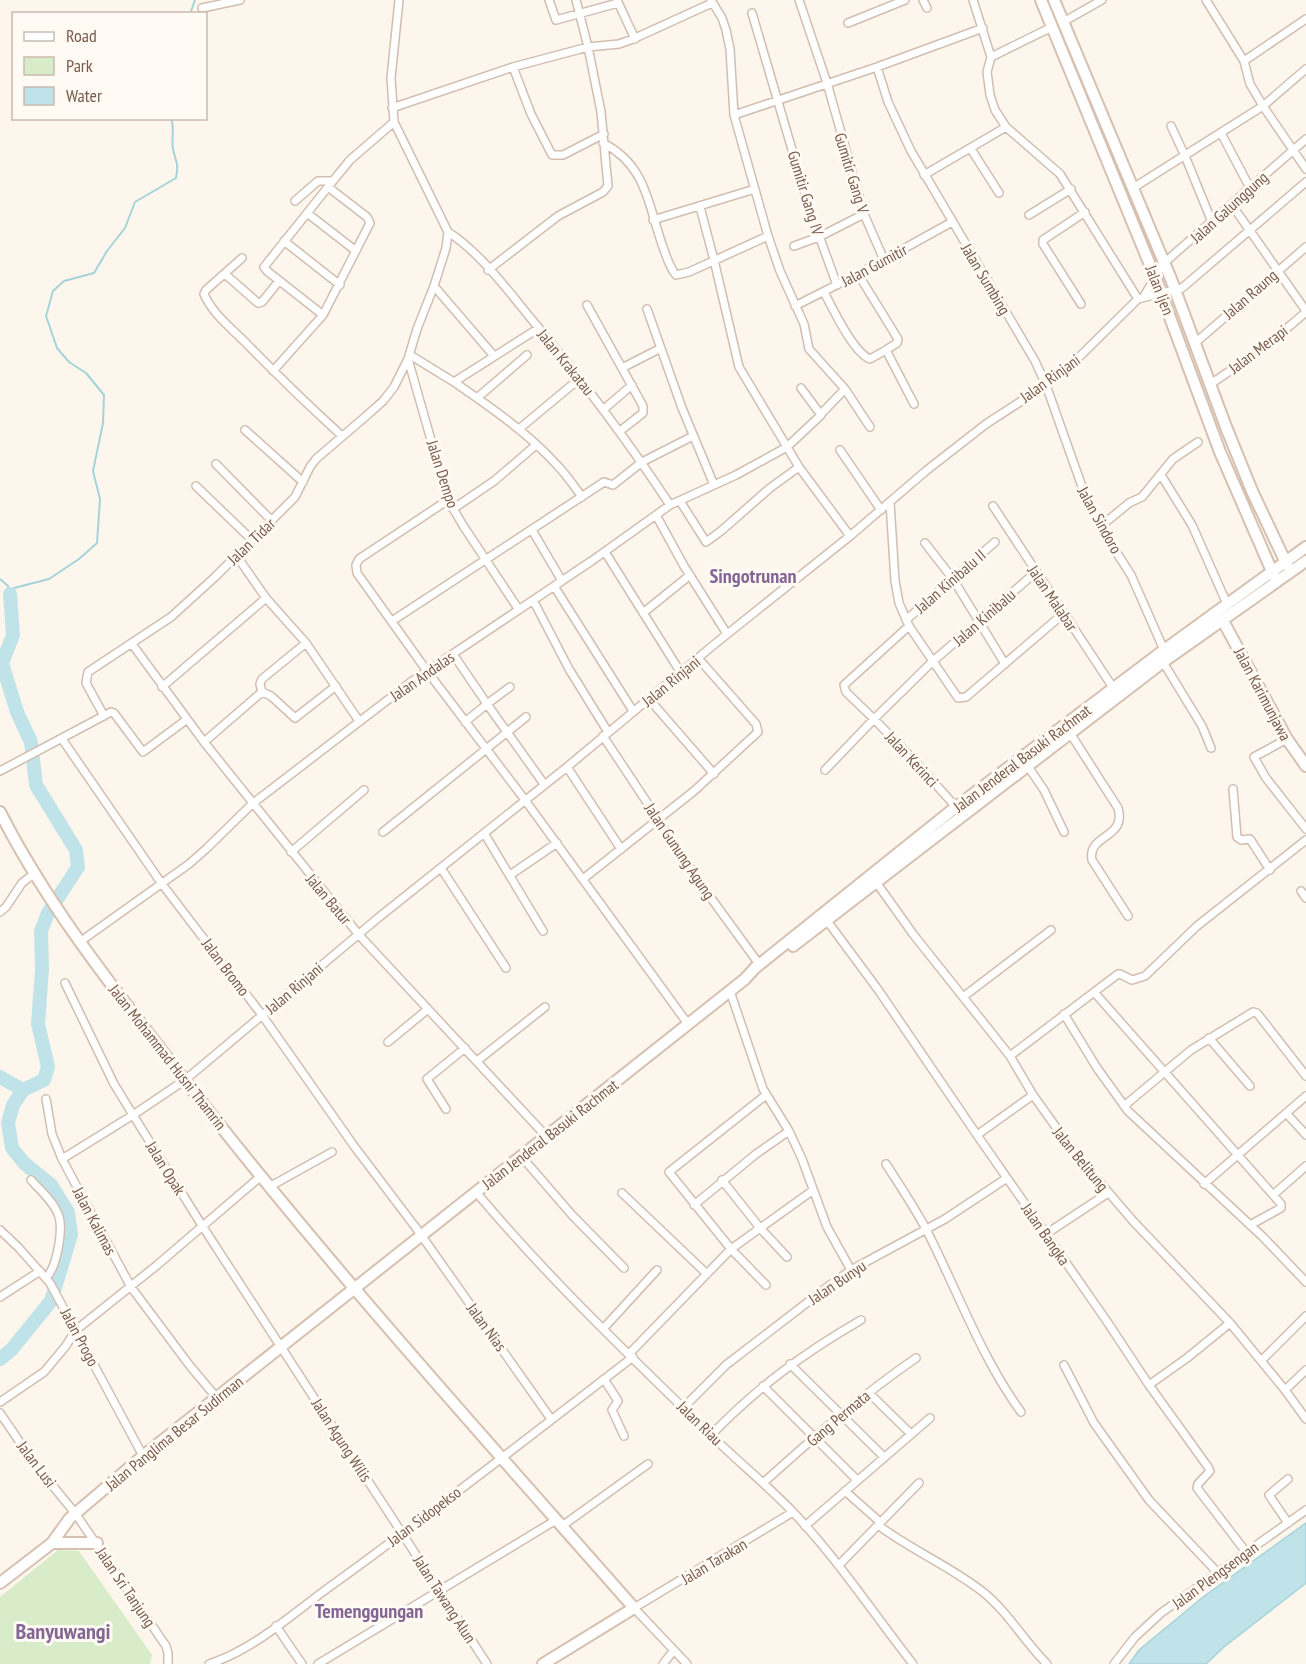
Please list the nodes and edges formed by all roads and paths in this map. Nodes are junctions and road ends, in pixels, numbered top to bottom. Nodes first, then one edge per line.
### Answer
1 (240, 0) edge
2 (399, 0) edge
3 (549, 0) edge
4 (576, 0) edge
5 (799, 0) edge
6 (905, 0) edge
7 (923, 0) edge
8 (973, 0) edge
9 (1041, 0) edge
10 (1054, 0) edge
11 (1102, 0) edge
12 (1206, 0) edge
13 (618, 1) edge
14 (712, 1) edge
15 (212, 3) edge
16 (202, 8) dead end
17 (927, 8) dead end
18 (752, 13) dead end
19 (580, 14) junction
20 (1306, 19) edge
21 (848, 22) dead end
22 (1063, 22) junction
23 (1052, 27) junction
24 (983, 28) junction
25 (635, 39) junction
26 (588, 47) junction
27 (991, 57) junction
28 (1244, 61) junction
29 (513, 67) junction
30 (877, 68) junction
31 (1306, 69) edge
32 (827, 83) junction
33 (776, 101) junction
34 (1263, 106) junction
35 (392, 108) junction
36 (734, 115) junction
37 (394, 122) junction
38 (1171, 126) dead end
39 (1006, 127) junction
40 (1221, 133) junction
41 (604, 134) junction
42 (1306, 139) edge
43 (603, 143) junction
44 (971, 149) junction
45 (1293, 151) junction
46 (1185, 156) junction
47 (1306, 169) edge
48 (924, 175) junction
49 (1306, 182) edge
50 (330, 184) junction
51 (1132, 188) junction
52 (1250, 188) junction
53 (755, 189) junction
54 (1071, 189) junction
55 (999, 193) dead end
56 (296, 201) dead end
57 (1232, 205) junction
58 (700, 207) junction
59 (1085, 212) junction
60 (307, 213) junction
61 (864, 214) junction
62 (1029, 215) dead end
63 (653, 220) junction
64 (952, 222) junction
65 (1212, 222) junction
66 (1249, 230) junction
67 (448, 232) junction
68 (768, 236) junction
69 (819, 237) junction
70 (284, 241) junction
71 (794, 246) dead end
72 (1306, 247) edge
73 (356, 251) junction
74 (242, 258) dead end
75 (714, 260) junction
76 (884, 260) junction
77 (1164, 263) junction
78 (488, 270) junction
79 (1277, 271) junction
80 (225, 274) junction
81 (858, 274) junction
82 (1155, 277) junction
83 (279, 280) junction
84 (340, 285) junction
85 (837, 285) junction
86 (434, 286) junction
87 (1176, 291) junction
88 (824, 292) junction
89 (1161, 293) junction
90 (1141, 298) junction
91 (1081, 304) dead end
92 (586, 305) dead end
93 (795, 306) junction
94 (647, 309) dead end
95 (1306, 312) edge
96 (323, 315) junction
97 (539, 328) junction
98 (1195, 342) junction
99 (661, 348) junction
100 (886, 350) junction
101 (526, 355) dead end
102 (494, 356) junction
103 (409, 357) junction
104 (622, 368) junction
105 (273, 371) junction
106 (579, 379) junction
107 (454, 382) junction
108 (1046, 385) junction
109 (1209, 385) junction
110 (632, 386) junction
111 (801, 388) dead end
112 (845, 389) junction
113 (477, 398) junction
114 (914, 404) dead end
115 (604, 410) junction
116 (821, 414) junction
117 (870, 427) dead end
118 (519, 429) junction
119 (245, 430) dead end
120 (620, 431) junction
121 (342, 436) junction
122 (693, 436) junction
123 (1198, 442) dead end
124 (536, 444) junction
125 (787, 447) junction
126 (840, 450) dead end
127 (642, 462) junction
128 (216, 464) dead end
129 (799, 467) junction
130 (1161, 475) junction
131 (303, 482) junction
132 (714, 485) junction
133 (196, 486) dead end
134 (582, 497) junction
135 (448, 500) junction
136 (680, 501) junction
137 (890, 502) junction
138 (670, 505) junction
139 (993, 506) dead end
140 (453, 509) junction
141 (882, 510) junction
142 (656, 515) junction
143 (272, 521) junction
144 (1100, 527) junction
145 (532, 530) junction
146 (850, 536) junction
147 (252, 540) junction
148 (994, 542) dead end
149 (925, 543) dead end
150 (1306, 547) edge
151 (605, 552) junction
152 (236, 555) junction
153 (486, 560) junction
154 (1285, 561) junction
155 (1306, 561) edge
156 (1036, 572) junction
157 (1291, 572) junction
158 (690, 575) junction
159 (1275, 576) junction
160 (953, 579) junction
161 (562, 581) junction
162 (554, 586) junction
163 (266, 598) junction
164 (533, 600) junction
165 (1227, 604) junction
166 (519, 610) junction
167 (643, 613) junction
168 (1064, 614) junction
169 (392, 621) junction
170 (979, 621) junction
171 (1223, 621) junction
172 (907, 623) junction
173 (727, 634) junction
174 (306, 643) junction
175 (132, 644) junction
176 (1164, 650) junction
177 (453, 654) junction
178 (698, 658) junction
179 (932, 662) junction
180 (1163, 662) junction
181 (1005, 664) junction
182 (427, 671) junction
183 (681, 673) junction
184 (336, 686) junction
185 (162, 687) junction
186 (510, 687) dead end
187 (1114, 689) junction
188 (262, 692) junction
189 (649, 699) junction
190 (487, 704) junction
191 (633, 711) junction
192 (104, 716) junction
193 (526, 717) dead end
194 (874, 719) junction
195 (186, 720) junction
196 (358, 721) junction
197 (465, 722) junction
198 (507, 733) junction
199 (1070, 733) junction
200 (606, 734) junction
201 (62, 739) junction
202 (1287, 739) junction
203 (204, 742) junction
204 (1212, 748) dead end
205 (486, 750) junction
206 (1037, 753) junction
207 (1027, 765) junction
208 (1306, 766) edge
209 (567, 767) junction
210 (0, 771) edge
211 (825, 771) dead end
212 (714, 774) junction
213 (544, 784) junction
214 (1233, 789) dead end
215 (364, 790) dead end
216 (525, 800) junction
217 (252, 804) junction
218 (956, 807) junction
219 (0, 812) edge
220 (658, 818) junction
221 (1306, 829) edge
222 (382, 832) dead end
223 (1064, 832) dead end
224 (484, 833) junction
225 (1306, 840) edge
226 (557, 843) junction
227 (621, 849) junction
228 (291, 852) junction
229 (441, 868) junction
230 (1270, 870) junction
231 (510, 875) junction
232 (38, 878) junction
233 (583, 879) junction
234 (876, 882) junction
235 (162, 884) junction
236 (1301, 891) dead end
237 (1306, 898) edge
238 (0, 912) edge
239 (1128, 916) dead end
240 (824, 917) junction
241 (1051, 930) dead end
242 (543, 931) dead end
243 (359, 934) junction
244 (81, 941) junction
245 (759, 964) junction
246 (506, 968) dead end
247 (745, 979) junction
248 (65, 983) dead end
249 (730, 991) junction
250 (1094, 992) junction
251 (963, 998) junction
252 (545, 1006) dead end
253 (428, 1009) junction
254 (1064, 1014) junction
255 (262, 1015) junction
256 (688, 1024) junction
257 (1209, 1038) junction
258 (388, 1042) dead end
259 (465, 1048) junction
260 (1010, 1056) junction
261 (477, 1061) junction
262 (1163, 1071) junction
263 (1306, 1076) edge
264 (184, 1080) junction
265 (1250, 1086) dead end
266 (766, 1095) junction
267 (1033, 1095) junction
268 (1306, 1096) edge
269 (46, 1099) dead end
270 (1124, 1106) junction
271 (446, 1109) dead end
272 (1287, 1114) junction
273 (133, 1115) junction
274 (789, 1131) junction
275 (1306, 1135) edge
276 (546, 1136) junction
277 (977, 1136) junction
278 (332, 1152) dead end
279 (1238, 1155) junction
280 (521, 1156) junction
281 (62, 1158) junction
282 (886, 1164) dead end
283 (1306, 1166) edge
284 (260, 1177) junction
285 (1007, 1178) junction
286 (31, 1180) dead end
287 (722, 1180) junction
288 (1204, 1184) junction
289 (269, 1188) junction
290 (812, 1191) junction
291 (476, 1192) junction
292 (622, 1193) dead end
293 (1108, 1193) junction
294 (1273, 1196) junction
295 (694, 1205) junction
296 (1250, 1225) junction
297 (203, 1227) junction
298 (760, 1228) junction
299 (0, 1230) edge
300 (926, 1230) junction
301 (1047, 1234) junction
302 (421, 1235) junction
303 (731, 1249) junction
304 (787, 1257) dead end
305 (624, 1268) dead end
306 (657, 1270) dead end
307 (851, 1270) junction
308 (40, 1272) junction
309 (707, 1274) junction
310 (48, 1280) junction
311 (1306, 1282) edge
312 (766, 1286) dead end
313 (131, 1287) junction
314 (354, 1288) junction
315 (0, 1297) edge
316 (1306, 1316) edge
317 (861, 1320) dead end
318 (1230, 1323) junction
319 (603, 1329) junction
320 (76, 1330) junction
321 (282, 1346) junction
322 (631, 1355) junction
323 (916, 1358) dead end
324 (1261, 1361) junction
325 (790, 1364) junction
326 (1064, 1365) dead end
327 (1306, 1370) edge
328 (604, 1379) junction
329 (1149, 1385) junction
330 (763, 1386) junction
331 (1286, 1390) junction
332 (869, 1393) junction
333 (217, 1398) junction
334 (0, 1402) edge
335 (683, 1408) junction
336 (1021, 1412) dead end
337 (0, 1413) edge
338 (842, 1415) junction
339 (930, 1418) dead end
340 (551, 1419) junction
341 (1306, 1419) edge
342 (911, 1434) junction
343 (711, 1435) junction
344 (624, 1436) dead end
345 (814, 1437) junction
346 (143, 1456) junction
347 (501, 1457) junction
348 (884, 1457) junction
349 (648, 1464) dead end
350 (1288, 1479) dead end
351 (857, 1480) junction
352 (763, 1483) junction
353 (919, 1483) dead end
354 (845, 1491) junction
355 (1306, 1510) edge
356 (793, 1512) junction
357 (75, 1513) junction
358 (559, 1523) junction
359 (880, 1523) junction
360 (1288, 1523) junction
361 (805, 1526) junction
362 (403, 1533) junction
363 (52, 1543) junction
364 (97, 1543) junction
365 (1246, 1552) junction
366 (839, 1565) junction
367 (1217, 1572) junction
368 (0, 1582) edge
369 (440, 1591) junction
370 (634, 1608) junction
371 (276, 1626) junction
372 (674, 1650) junction
373 (168, 1664) edge
374 (209, 1664) edge
375 (302, 1664) edge
376 (318, 1664) edge
377 (487, 1664) edge
378 (543, 1664) edge
379 (663, 1664) edge
380 (687, 1664) edge
381 (913, 1664) edge
382 (1047, 1664) edge
383 (1114, 1664) edge

1 - 15 street
2 - 35 street
3 - 19 street
4 - 19 street
5 - 32 street, Gumitir Gang V
6 - 21 street
7 - 17 street
8 - 24 street
9 - 23 main road, Jalan Ijen
10 - 22 main road, Jalan Ijen
11 - 22 street
12 - 28 street
13 - 19 street
13 - 25 street
14 - 25 street
14 - 36 street
15 - 16 street
18 - 33 street, Gumitir Gang IV
19 - 26 street
20 - 28 street
22 - 23 main road
22 - 51 main road, Jalan Ijen
23 - 27 street
23 - 82 main road, Jalan Ijen
24 - 27 street
24 - 30 street
25 - 26 street
26 - 29 street
26 - 41 street
27 - 39 street
28 - 34 street
29 - 35 street
29 - 41 street
30 - 32 street
30 - 48 street, Jalan Sumbing
31 - 34 street
32 - 33 street
32 - 61 street, Gumitir Gang V
33 - 36 street
33 - 69 street, Gumitir Gang IV
34 - 40 street
34 - 45 street
35 - 37 street
36 - 53 street
37 - 50 street
37 - 67 street
38 - 46 street
39 - 44 street
39 - 54 street
40 - 46 street
40 - 52 street
41 - 43 street
42 - 45 street, Jalan Galunggung
43 - 63 street
43 - 78 street
44 - 48 street
44 - 55 street
45 - 47 street
45 - 52 street, Jalan Galunggung
46 - 51 street
46 - 65 street
48 - 64 street, Jalan Sumbing
49 - 66 street
50 - 56 street
50 - 60 street
50 - 73 street
51 - 77 main road, Jalan Ijen
52 - 57 street, Jalan Galunggung
53 - 58 street
53 - 68 street
54 - 59 street
54 - 62 street
57 - 65 street, Jalan Galunggung
57 - 66 street
58 - 63 street
58 - 75 street
59 - 90 street
59 - 91 street
60 - 70 street
60 - 73 street
61 - 69 street
61 - 76 street, Gumitir Gang V
63 - 75 street
64 - 76 street, Jalan Gumitir
64 - 108 street, Jalan Sumbing
65 - 77 street, Jalan Galunggung
66 - 79 street
66 - 87 street
67 - 78 street, Jalan Krakatau
67 - 86 street, Jalan Tidar
68 - 75 street
68 - 93 street
69 - 71 street
69 - 85 street, Gumitir Gang IV
70 - 83 street
70 - 84 street
72 - 79 street, Jalan Raung
73 - 84 street
74 - 80 street
75 - 125 street
76 - 81 street, Jalan Gumitir
77 - 82 street, Jalan Galunggung
77 - 87 main road, Jalan Ijen
78 - 97 street, Jalan Krakatau
79 - 95 street
79 - 98 street, Jalan Raung
80 - 83 street
80 - 105 street
81 - 85 street, Jalan Gumitir
81 - 100 street
82 - 89 main road, Jalan Ijen
82 - 90 street, Jalan Rinjani
83 - 96 street
84 - 96 street
85 - 88 street, Jalan Gumitir
86 - 102 street
86 - 103 street, Jalan Tidar
87 - 89 street
87 - 98 main road, Jalan Ijen
88 - 93 street, Jalan Gumitir
88 - 100 street
89 - 90 street
89 - 159 main road, Jalan Ijen
90 - 108 street, Jalan Rinjani
92 - 104 street
93 - 112 street
94 - 99 street
95 - 109 street, Jalan Merapi
96 - 105 street
97 - 102 street
97 - 106 street, Jalan Krakatau
98 - 109 main road, Jalan Ijen
99 - 104 street
99 - 122 street
100 - 114 street
101 - 113 street
102 - 107 street
103 - 107 street
103 - 121 street, Jalan Tidar
103 - 135 street, Jalan Dempo
104 - 110 street
105 - 121 street
106 - 115 street, Jalan Krakatau
106 - 118 street
107 - 113 street
108 - 137 street, Jalan Rinjani
108 - 144 street, Jalan Sindoro
109 - 154 main road, Jalan Ijen
110 - 115 street
110 - 120 street
111 - 116 street
112 - 116 street, Jalan Andalas
112 - 117 street
113 - 118 street
115 - 120 street, Jalan Krakatau
116 - 125 street, Jalan Andalas
118 - 124 street
119 - 131 street
120 - 127 street, Jalan Krakatau
121 - 131 street, Jalan Tidar
122 - 127 street
122 - 132 street
123 - 130 street
124 - 134 street
124 - 140 street
125 - 129 street
125 - 132 street, Jalan Andalas
126 - 141 street
127 - 134 street
127 - 138 street, Jalan Krakatau
128 - 143 street
129 - 136 street
129 - 146 street
130 - 144 street
130 - 165 street
131 - 143 street, Jalan Tidar
132 - 136 street, Jalan Andalas
133 - 147 street
134 - 145 street
135 - 140 street, Jalan Dempo
135 - 169 street
136 - 138 street, Jalan Andalas
137 - 141 street, Jalan Rinjani
137 - 172 street
138 - 142 street, Jalan Andalas
139 - 156 street, Jalan Malabar
140 - 153 street, Jalan Dempo
141 - 146 street, Jalan Rinjani
142 - 151 street, Jalan Andalas
142 - 158 street
143 - 147 street, Jalan Tidar
144 - 176 street, Jalan Sindoro
145 - 153 street
145 - 161 street
146 - 173 street, Jalan Rinjani
147 - 152 street, Jalan Tidar
148 - 160 street, Jalan Kinibalu II
149 - 160 street
150 - 154 main road, Jalan Jenderal Basuki Rachmat
151 - 161 street, Jalan Andalas
151 - 167 street
152 - 163 street
152 - 175 street, Jalan Tidar
153 - 166 street, Jalan Dempo
153 - 169 street
154 - 157 main road, Jalan Ijen
154 - 159 main road, Jalan Jenderal Basuki Rachmat
155 - 157 main road, Jalan Jenderal Basuki Rachmat
156 - 168 street, Jalan Malabar
156 - 170 street, Jalan Kinibalu
157 - 159 main road, Jalan Jenderal Basuki Rachmat
158 - 167 street
158 - 173 street
159 - 165 main road, Jalan Jenderal Basuki Rachmat
159 - 171 main road, Jalan Jenderal Basuki Rachmat
160 - 170 street
160 - 172 street, Jalan Kinibalu II
161 - 162 street, Jalan Andalas
162 - 164 street, Jalan Andalas
162 - 191 street
163 - 174 street
163 - 185 street
164 - 166 street, Jalan Andalas
164 - 200 street, Jalan Gunung Agung
165 - 176 main road, Jalan Jenderal Basuki Rachmat
166 - 177 street, Jalan Andalas
167 - 183 street
168 - 181 street
168 - 187 street, Jalan Malabar
169 - 182 street
170 - 179 street, Jalan Kinibalu
170 - 181 street
171 - 180 main road, Jalan Jenderal Basuki Rachmat
171 - 202 main road, Jalan Karimunjawa
172 - 179 street
172 - 194 street, Jalan Kinibalu II
173 - 178 street, Jalan Rinjani
174 - 184 street
174 - 188 street
175 - 185 street, Jalan Batur
175 - 192 street, Jalan Tidar
176 - 187 main road, Jalan Jenderal Basuki Rachmat
177 - 182 street, Jalan Andalas
177 - 190 street
178 - 183 street, Jalan Rinjani
178 - 212 street
179 - 181 street
179 - 194 street, Jalan Kerinci
180 - 199 main road, Jalan Jenderal Basuki Rachmat
180 - 204 street
182 - 196 street, Jalan Andalas
182 - 197 street
183 - 189 street, Jalan Rinjani
184 - 188 street
184 - 196 street
185 - 195 street, Jalan Batur
186 - 190 street
187 - 206 main road, Jalan Jenderal Basuki Rachmat
188 - 203 street
189 - 191 street, Jalan Rinjani
189 - 212 street
190 - 197 street
190 - 198 street
191 - 200 street, Jalan Rinjani
192 - 195 street
192 - 201 street
193 - 198 street
194 - 211 street
194 - 218 street, Jalan Kerinci
195 - 203 street, Jalan Batur
196 - 217 street, Jalan Andalas
197 - 205 street
198 - 205 street
198 - 213 street
199 - 206 main road, Jalan Jenderal Basuki Rachmat
199 - 239 street
200 - 209 street, Jalan Rinjani
200 - 220 street, Jalan Gunung Agung
201 - 210 street
201 - 235 street, Jalan Bromo
202 - 208 main road, Jalan Karimunjawa
202 - 221 street
203 - 217 street, Jalan Batur
205 - 216 street
205 - 222 street
206 - 207 main road, Jalan Jenderal Basuki Rachmat
206 - 218 main road, Jalan Jenderal Basuki Rachmat
207 - 223 street
207 - 234 main road, Jalan Jenderal Basuki Rachmat
209 - 213 street, Jalan Rinjani
209 - 227 street
212 - 220 street
213 - 216 street, Jalan Rinjani
214 - 230 street
215 - 228 street
216 - 224 street, Jalan Rinjani
216 - 226 street
217 - 228 street, Jalan Batur
217 - 235 street, Jalan Andalas
218 - 240 main road, Jalan Jenderal Basuki Rachmat
219 - 232 main road, Jalan Mohammad Husni Thamrin
220 - 227 street
220 - 245 street, Jalan Gunung Agung
224 - 229 street, Jalan Rinjani
224 - 231 street
225 - 230 street
226 - 231 street
226 - 233 street
227 - 233 street
228 - 243 street, Jalan Batur
229 - 243 street, Jalan Rinjani
229 - 246 street
230 - 250 street
231 - 242 street
232 - 238 street
232 - 244 main road, Jalan Mohammad Husni Thamrin
233 - 256 street
234 - 240 main road, Jalan Jenderal Basuki Rachmat
234 - 251 street, Jalan Belitung
235 - 244 street, Jalan Andalas
235 - 255 street, Jalan Bromo
236 - 237 street
240 - 245 main road, Jalan Jenderal Basuki Rachmat
240 - 247 main road, Jalan Jenderal Basuki Rachmat
240 - 277 street, Jalan Bangka
241 - 251 street
243 - 253 street, Jalan Batur
243 - 255 street, Jalan Rinjani
244 - 264 main road, Jalan Mohammad Husni Thamrin
245 - 247 main road, Jalan Jenderal Basuki Rachmat
247 - 249 main road, Jalan Jenderal Basuki Rachmat
248 - 273 street, Jalan Opak
249 - 256 main road, Jalan Jenderal Basuki Rachmat
249 - 266 street
250 - 254 street
250 - 262 street
251 - 260 street, Jalan Belitung
252 - 261 street
253 - 258 street
253 - 259 street, Jalan Batur
254 - 260 street
254 - 270 street
255 - 264 street, Jalan Rinjani
255 - 302 street, Jalan Bromo
256 - 276 main road, Jalan Jenderal Basuki Rachmat
257 - 262 street
257 - 263 street
257 - 265 street
259 - 261 street, Jalan Batur
259 - 271 street
260 - 267 street, Jalan Belitung
261 - 276 street, Jalan Batur
262 - 270 street
262 - 279 street
264 - 273 street
264 - 284 main road, Jalan Mohammad Husni Thamrin
266 - 274 street
266 - 295 street
267 - 277 street
267 - 293 street, Jalan Belitung
268 - 272 street
269 - 281 street, Jalan Kalimas
270 - 288 street
272 - 275 street
272 - 279 street
273 - 281 street
273 - 297 street, Jalan Opak
274 - 287 street
274 - 290 street
276 - 280 main road, Jalan Jenderal Basuki Rachmat
277 - 285 street, Jalan Bangka
278 - 289 street
279 - 288 street
279 - 294 street
280 - 291 main road, Jalan Jenderal Basuki Rachmat
280 - 305 street
281 - 313 street, Jalan Kalimas
282 - 300 street
283 - 294 street
284 - 289 main road, Jalan Mohammad Husni Thamrin
284 - 297 street
285 - 300 street, Jalan Bunyu
285 - 301 street, Jalan Bangka
286 - 310 street
287 - 295 street
287 - 298 street
288 - 296 street
289 - 314 main road, Jalan Mohammad Husni Thamrin
290 - 298 street, Jalan Sidopekso
290 - 307 street
291 - 302 main road, Jalan Jenderal Basuki Rachmat
291 - 319 street, Jalan Riau
292 - 309 street
293 - 301 street
293 - 318 street, Jalan Belitung
294 - 296 street
295 - 303 street
296 - 311 street
297 - 313 street
297 - 321 street, Jalan Opak
298 - 303 street, Jalan Sidopekso
298 - 304 street
299 - 308 street, Jalan Progo
300 - 307 street, Jalan Bunyu
300 - 336 street
301 - 329 street, Jalan Bangka
302 - 314 main road, Jalan Jenderal Basuki Rachmat
302 - 340 street, Jalan Nias
303 - 309 street, Jalan Sidopekso
303 - 312 street
306 - 319 street
307 - 335 street, Jalan Bunyu
308 - 310 street, Jalan Progo
308 - 315 street
309 - 322 street, Jalan Sidopekso
310 - 320 street, Jalan Progo
313 - 320 street
313 - 333 street, Jalan Kalimas
314 - 321 main road, Jalan Panglima Besar Sudirman
314 - 347 main road, Jalan Mohammad Husni Thamrin
316 - 324 street
317 - 325 street
318 - 324 street, Jalan Belitung
318 - 329 street
319 - 322 street, Jalan Riau
320 - 334 street
320 - 346 street, Jalan Progo
321 - 333 main road, Jalan Panglima Besar Sudirman
321 - 362 street, Jalan Agung Wilis
322 - 328 street, Jalan Sidopekso
322 - 335 street, Jalan Riau
323 - 332 street, Gang Permata
324 - 331 street, Jalan Belitung
325 - 330 street
325 - 338 street
326 - 367 street
327 - 331 street
328 - 340 street, Jalan Sidopekso
328 - 344 street
329 - 365 street, Jalan Bangka
330 - 343 street
330 - 345 street
331 - 341 street, Jalan Belitung
332 - 338 street, Gang Permata
332 - 342 street
333 - 346 main road, Jalan Panglima Besar Sudirman
335 - 343 street, Jalan Riau
337 - 357 street, Jalan Lusi
338 - 345 street, Gang Permata
338 - 348 street
339 - 342 street
340 - 347 street, Jalan Sidopekso
342 - 348 street
343 - 352 street, Jalan Riau
345 - 351 street
345 - 352 street, Gang Permata
346 - 357 main road, Jalan Panglima Besar Sudirman
347 - 358 main road, Jalan Mohammad Husni Thamrin
347 - 362 street, Jalan Sidopekso
348 - 351 street
349 - 358 street
350 - 360 street
351 - 354 street
352 - 356 street, Jalan Riau
353 - 359 street
354 - 359 street
354 - 361 street
355 - 360 street, Jalan Plengsengan
356 - 361 street, Jalan Riau
356 - 370 street, Jalan Tarakan
357 - 363 main road, Jalan Panglima Besar Sudirman
357 - 364 street, Jalan Sri Tanjung
358 - 369 street
358 - 370 main road, Jalan Mohammad Husni Thamrin
359 - 366 street
359 - 382 street
360 - 365 street, Jalan Plengsengan
361 - 366 street, Jalan Riau
362 - 369 street, Jalan Tawang Alun
362 - 371 street, Jalan Sidopekso
363 - 364 main road
363 - 368 main road, Jalan Panglima Besar Sudirman
364 - 373 street, Jalan Sri Tanjung
365 - 367 street, Jalan Plengsengan
366 - 381 street, Jalan Riau
367 - 383 street, Jalan Plengsengan
369 - 376 street
369 - 377 street, Jalan Tawang Alun
370 - 372 street
370 - 378 main road
371 - 374 street, Jalan Sidopekso
371 - 375 street
372 - 379 street
372 - 380 street

